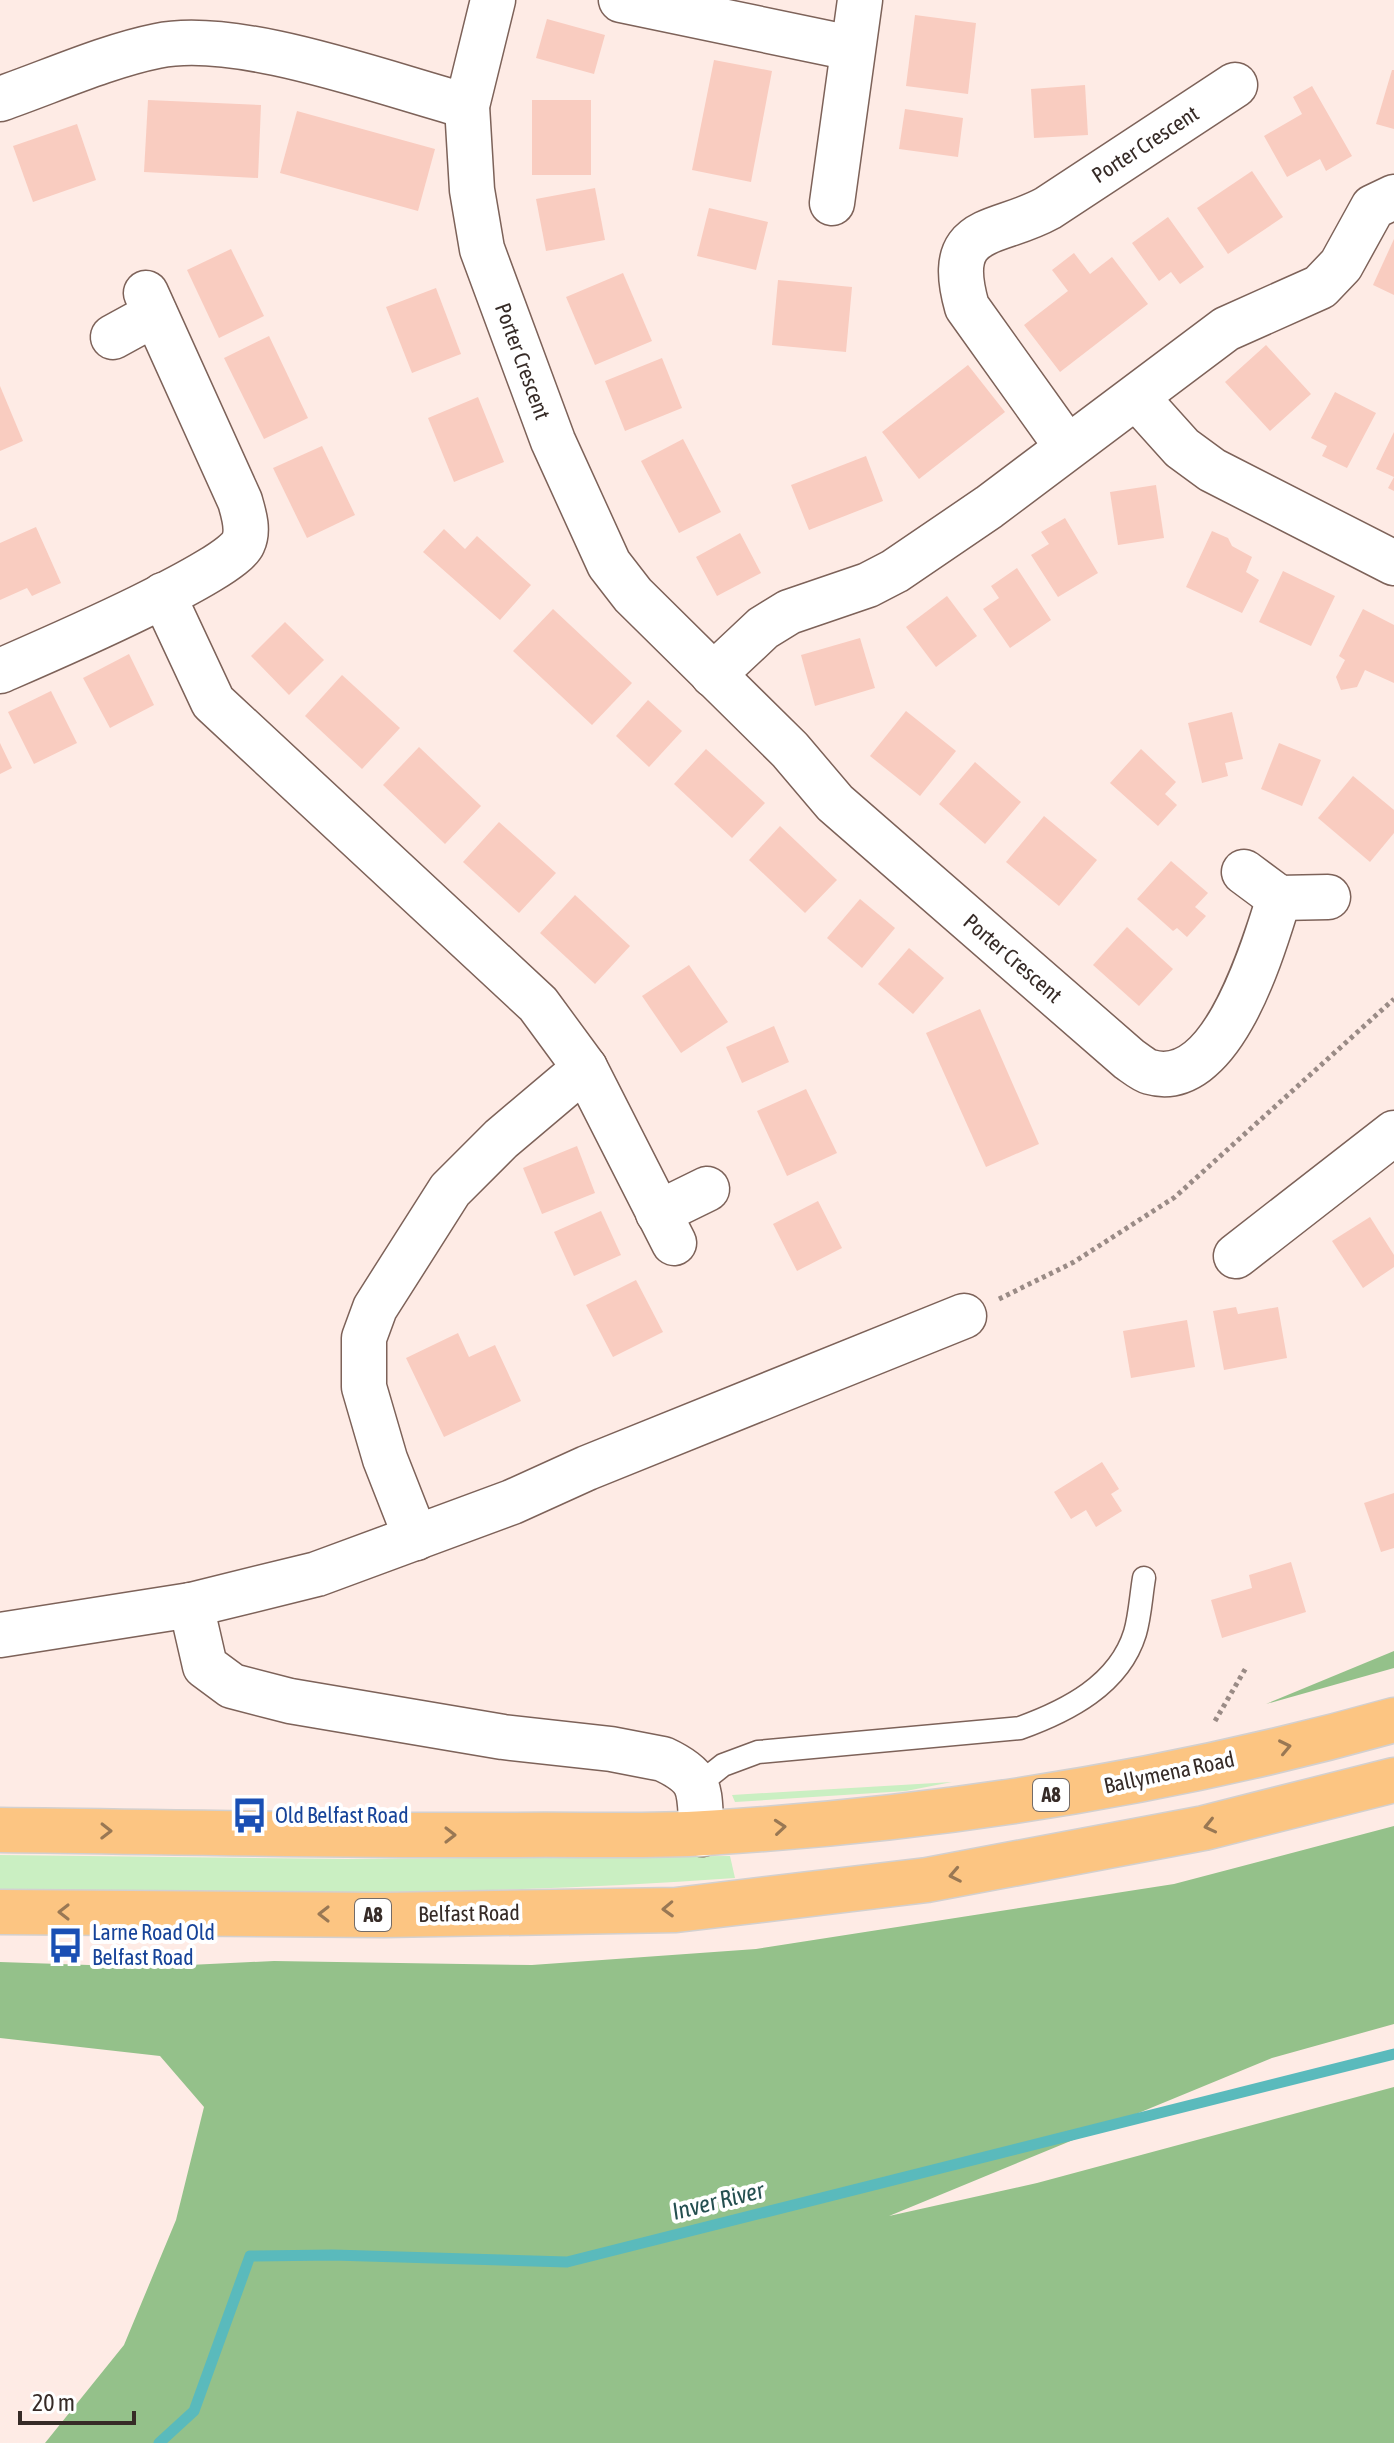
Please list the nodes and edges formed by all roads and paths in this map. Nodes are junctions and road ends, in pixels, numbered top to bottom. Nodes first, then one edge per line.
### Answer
1 (493, 0) edge
2 (621, 0) edge
3 (860, 0) edge
4 (851, 48) junction
5 (1235, 85) dead end
6 (0, 99) edge
7 (467, 106) junction
8 (1394, 197) edge
9 (832, 203) dead end
10 (113, 337) dead end
11 (1137, 398) junction
12 (1067, 447) junction
13 (1394, 563) edge
14 (163, 595) junction
15 (0, 671) edge
16 (713, 675) junction
17 (1244, 872) dead end
18 (1328, 897) dead end
19 (1279, 898) junction
20 (1394, 999) edge
21 (585, 1068) junction
22 (1394, 1133) edge
23 (707, 1189) dead end
24 (1263, 1250) dead end
25 (964, 1316) joint
26 (416, 1538) junction
27 (1144, 1578) dead end
28 (191, 1605) junction
29 (0, 1635) edge
30 (1247, 1666) dead end
31 (1394, 1720) edge
32 (1212, 1725) dead end
33 (1394, 1780) edge
34 (699, 1784) junction
35 (0, 1830) edge
36 (702, 1834) junction
37 (0, 1912) edge

1 - 7 street, Porter Crescent
2 - 4 street
3 - 4 street
4 - 9 street
5 - 12 street, Porter Crescent
6 - 7 street
7 - 16 street, Porter Crescent
8 - 11 street
10 - 14 street
11 - 12 street
11 - 13 street
12 - 16 street
14 - 15 street
14 - 21 street
16 - 19 street, Porter Crescent
17 - 19 street
18 - 19 street
20 - 25 path
21 - 23 street
21 - 26 street
22 - 24 street
25 - 26 street
26 - 28 street
27 - 34 lane
28 - 29 street
28 - 34 street
30 - 32 path
36 -> 31 highway, Ballymena Road / A8
33 -> 37 highway, Belfast Road / A8
34 - 36 street
35 -> 36 highway, A8

